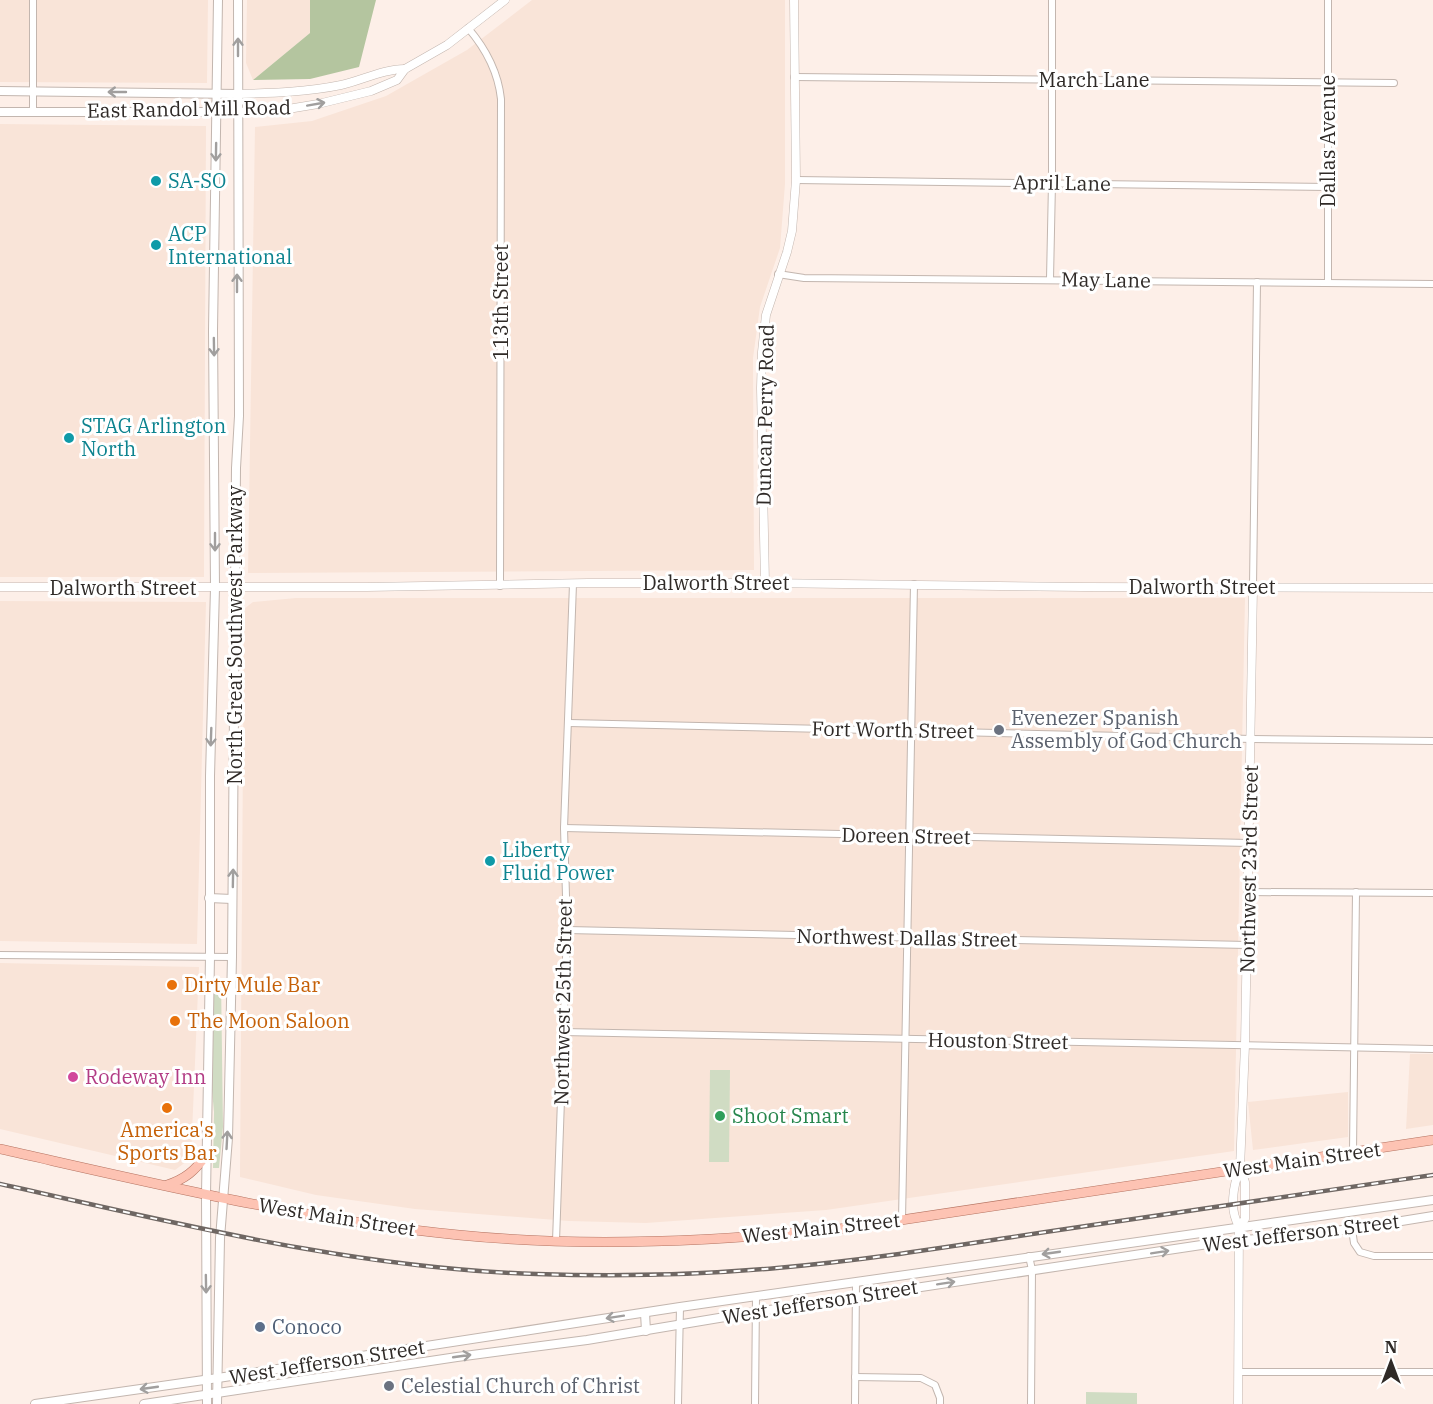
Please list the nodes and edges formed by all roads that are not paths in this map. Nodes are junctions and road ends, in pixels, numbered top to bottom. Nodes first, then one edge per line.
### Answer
1 (33, 0) edge
2 (218, 0) edge
3 (238, 0) edge
4 (505, 0) edge
5 (794, 0) edge
6 (1052, 0) edge
7 (1328, 0) edge
8 (468, 28) junction
9 (405, 69) junction
10 (794, 77) junction
11 (1052, 80) junction
12 (1328, 82) junction
13 (1394, 83) dead end
14 (0, 91) edge
15 (33, 92) junction
16 (218, 93) junction
17 (238, 93) junction
18 (0, 112) edge
19 (33, 112) junction
20 (217, 112) junction
21 (237, 112) junction
22 (796, 180) junction
23 (1052, 183) junction
24 (1328, 186) junction
25 (778, 274) junction
26 (1050, 279) junction
27 (1257, 282) junction
28 (1328, 282) junction
29 (1433, 284) edge
30 (765, 583) junction
31 (573, 584) junction
32 (914, 584) junction
33 (500, 586) junction
34 (0, 587) edge
35 (1253, 587) junction
36 (215, 588) junction
37 (236, 588) junction
38 (1433, 588) edge
39 (569, 723) junction
40 (911, 731) junction
41 (1252, 739) junction
42 (1433, 741) edge
43 (564, 828) junction
44 (909, 836) junction
45 (1249, 843) junction
46 (1248, 891) junction
47 (1356, 892) junction
48 (1433, 893) edge
49 (209, 898) junction
50 (232, 899) junction
51 (567, 930) junction
52 (907, 938) junction
53 (1247, 945) junction
54 (0, 955) edge
55 (210, 957) junction
56 (231, 957) junction
57 (563, 1032) junction
58 (906, 1039) junction
59 (1245, 1046) junction
60 (1355, 1048) junction
61 (1433, 1049) edge
62 (1433, 1140) edge
63 (0, 1149) edge
64 (1353, 1152) junction
65 (206, 1155) junction
66 (1240, 1168) junction
67 (164, 1186) junction
68 (206, 1195) junction
69 (222, 1198) junction
70 (1433, 1200) edge
71 (1433, 1216) edge
72 (902, 1220) junction
73 (1239, 1226) junction
74 (1352, 1229) junction
75 (556, 1241) junction
76 (1129, 1242) junction
77 (1238, 1242) junction
78 (1029, 1256) junction
79 (1132, 1256) junction
80 (1433, 1256) edge
81 (1032, 1270) junction
82 (856, 1282) junction
83 (756, 1296) junction
84 (856, 1296) junction
85 (680, 1307) junction
86 (755, 1312) junction
87 (645, 1313) junction
88 (680, 1325) junction
89 (558, 1327) junction
90 (646, 1331) junction
91 (561, 1343) junction
92 (417, 1347) junction
93 (419, 1362) junction
94 (311, 1364) junction
95 (1239, 1372) junction
96 (1433, 1372) edge
97 (855, 1377) junction
98 (218, 1378) junction
99 (312, 1378) junction
100 (207, 1380) junction
101 (218, 1393) junction
102 (207, 1399) edge
103 (39, 1404) edge
104 (144, 1404) edge
105 (217, 1404) edge
106 (678, 1404) edge
107 (755, 1404) edge
108 (855, 1404) edge
109 (940, 1404) edge
110 (1031, 1404) edge
111 (1238, 1404) edge

1 - 15 street
2 - 16 main road, North Great Southwest Parkway
17 -> 3 main road, North Great Southwest Parkway
4 - 8 street, East Randol Mill Road
5 - 10 street, Duncan Perry Road
6 - 11 street
7 - 12 street, Dallas Avenue
8 - 9 street, East Randol Mill Road
8 - 33 street, 113th Street
9 - 17 street, East Randol Mill Road
21 -> 9 street, East Randol Mill Road
10 - 11 street, March Lane
10 - 22 street, Duncan Perry Road
11 - 12 street, March Lane
11 - 23 street
12 - 13 street, March Lane
12 - 24 street, Dallas Avenue
14 - 15 main road, East Randol Mill Road
16 -> 15 main road, East Randol Mill Road
15 - 19 street
16 - 17 main road, East Randol Mill Road
16 - 20 main road, North Great Southwest Parkway
17 - 21 main road, North Great Southwest Parkway
18 - 19 main road, East Randol Mill Road
19 - 20 main road, East Randol Mill Road
20 - 21 main road, East Randol Mill Road
20 -> 36 main road, North Great Southwest Parkway
37 -> 21 main road, North Great Southwest Parkway
22 - 23 street, April Lane
22 - 25 street, Duncan Perry Road
23 - 24 street, April Lane
23 - 26 street
24 - 28 street, Dallas Avenue
25 - 26 street, May Lane
25 - 30 street, Duncan Perry Road
26 - 27 street, May Lane
27 - 28 street, May Lane
27 - 35 street, Northwest 23rd Street
28 - 29 street, May Lane
30 - 31 street, Dalworth Street
30 - 32 street, Dalworth Street
31 - 33 street, Dalworth Street
31 - 39 street, Northwest 25th Street
32 - 35 street, Dalworth Street
32 - 40 street
33 - 37 street, Dalworth Street
34 - 36 street, Dalworth Street
35 - 38 street, Dalworth Street
35 - 41 street, Northwest 23rd Street
36 - 37 street, Dalworth Street
36 -> 49 main road, North Great Southwest Parkway
50 -> 37 main road, North Great Southwest Parkway
39 - 40 street, Fort Worth Street
39 - 43 street, Northwest 25th Street
40 - 41 street, Fort Worth Street
40 - 44 street
41 - 42 street, Fort Worth Street
41 - 45 street, Northwest 23rd Street
43 - 44 street, Doreen Street
43 - 51 street, Northwest 25th Street
44 - 45 street, Doreen Street
44 - 52 street
45 - 46 street, Northwest 23rd Street
46 - 47 street
46 - 53 street, Northwest 23rd Street
47 - 48 street
47 - 60 street
49 - 50 main road
49 - 55 main road, North Great Southwest Parkway
50 - 56 main road, North Great Southwest Parkway
51 - 52 street, Northwest Dallas Street
51 - 57 street, Northwest 25th Street
52 - 53 street, Northwest Dallas Street
52 - 58 street
53 - 59 street, Northwest 23rd Street
54 - 55 street
55 - 56 street
55 - 65 main road, North Great Southwest Parkway
69 -> 56 main road, North Great Southwest Parkway
57 - 58 street, Houston Street
57 - 75 street, Northwest 25th Street
58 - 59 street, Houston Street
58 - 72 street
59 - 60 street, Houston Street
59 - 66 street, Northwest 23rd Street
60 - 61 street, Houston Street
60 - 64 street
62 - 64 main road, West Main Street
63 - 67 main road, West Main Street
64 - 66 main road, West Main Street
65 - 67 main road
65 - 68 main road, North Great Southwest Parkway
66 - 72 main road, West Main Street
66 - 73 street, Northwest 23rd Street
67 - 68 main road, West Main Street
68 - 69 main road, West Main Street
68 -> 100 main road, North Great Southwest Parkway
69 - 75 main road, West Main Street
69 - 98 main road, North Great Southwest Parkway
70 - 73 main road, West Jefferson Street
71 - 74 main road, West Jefferson Street
72 - 75 main road, West Main Street
73 - 76 main road, West Jefferson Street
73 - 77 street, Northwest 23rd Street
74 - 77 main road, West Jefferson Street
74 - 80 street
76 -> 78 main road, West Jefferson Street
76 - 79 main road
79 -> 77 main road, West Jefferson Street
77 - 95 street, Northwest 23rd Street
78 - 81 street
78 - 82 main road, West Jefferson Street
79 - 81 main road, West Jefferson Street
84 -> 81 main road, West Jefferson Street
81 - 110 street
82 - 83 main road, West Jefferson Street
82 - 84 street
83 - 85 main road, West Jefferson Street
83 - 86 street
84 - 86 main road, West Jefferson Street
84 - 97 street
85 - 87 main road, West Jefferson Street
85 - 88 street
86 - 88 main road, West Jefferson Street
86 - 107 street
87 -> 89 main road, West Jefferson Street
87 - 90 main road
88 - 90 main road, West Jefferson Street
88 - 106 street
89 - 91 main road
89 - 92 main road, West Jefferson Street
90 - 91 main road, West Jefferson Street
93 -> 91 main road, West Jefferson Street
92 - 93 main road
92 - 94 main road, West Jefferson Street
93 - 99 main road, West Jefferson Street
94 - 98 main road, West Jefferson Street
94 - 99 main road
95 - 96 street
95 - 111 street, Northwest 23rd Street
97 - 108 street
97 - 109 street
98 - 100 main road, West Jefferson Street
98 - 101 main road, North Great Southwest Parkway
99 - 101 main road, West Jefferson Street
100 - 102 main road, North Great Southwest Parkway
100 -> 103 main road, West Jefferson Street
101 - 102 main road, West Jefferson Street
101 - 105 main road, North Great Southwest Parkway
102 - 104 main road, West Jefferson Street

